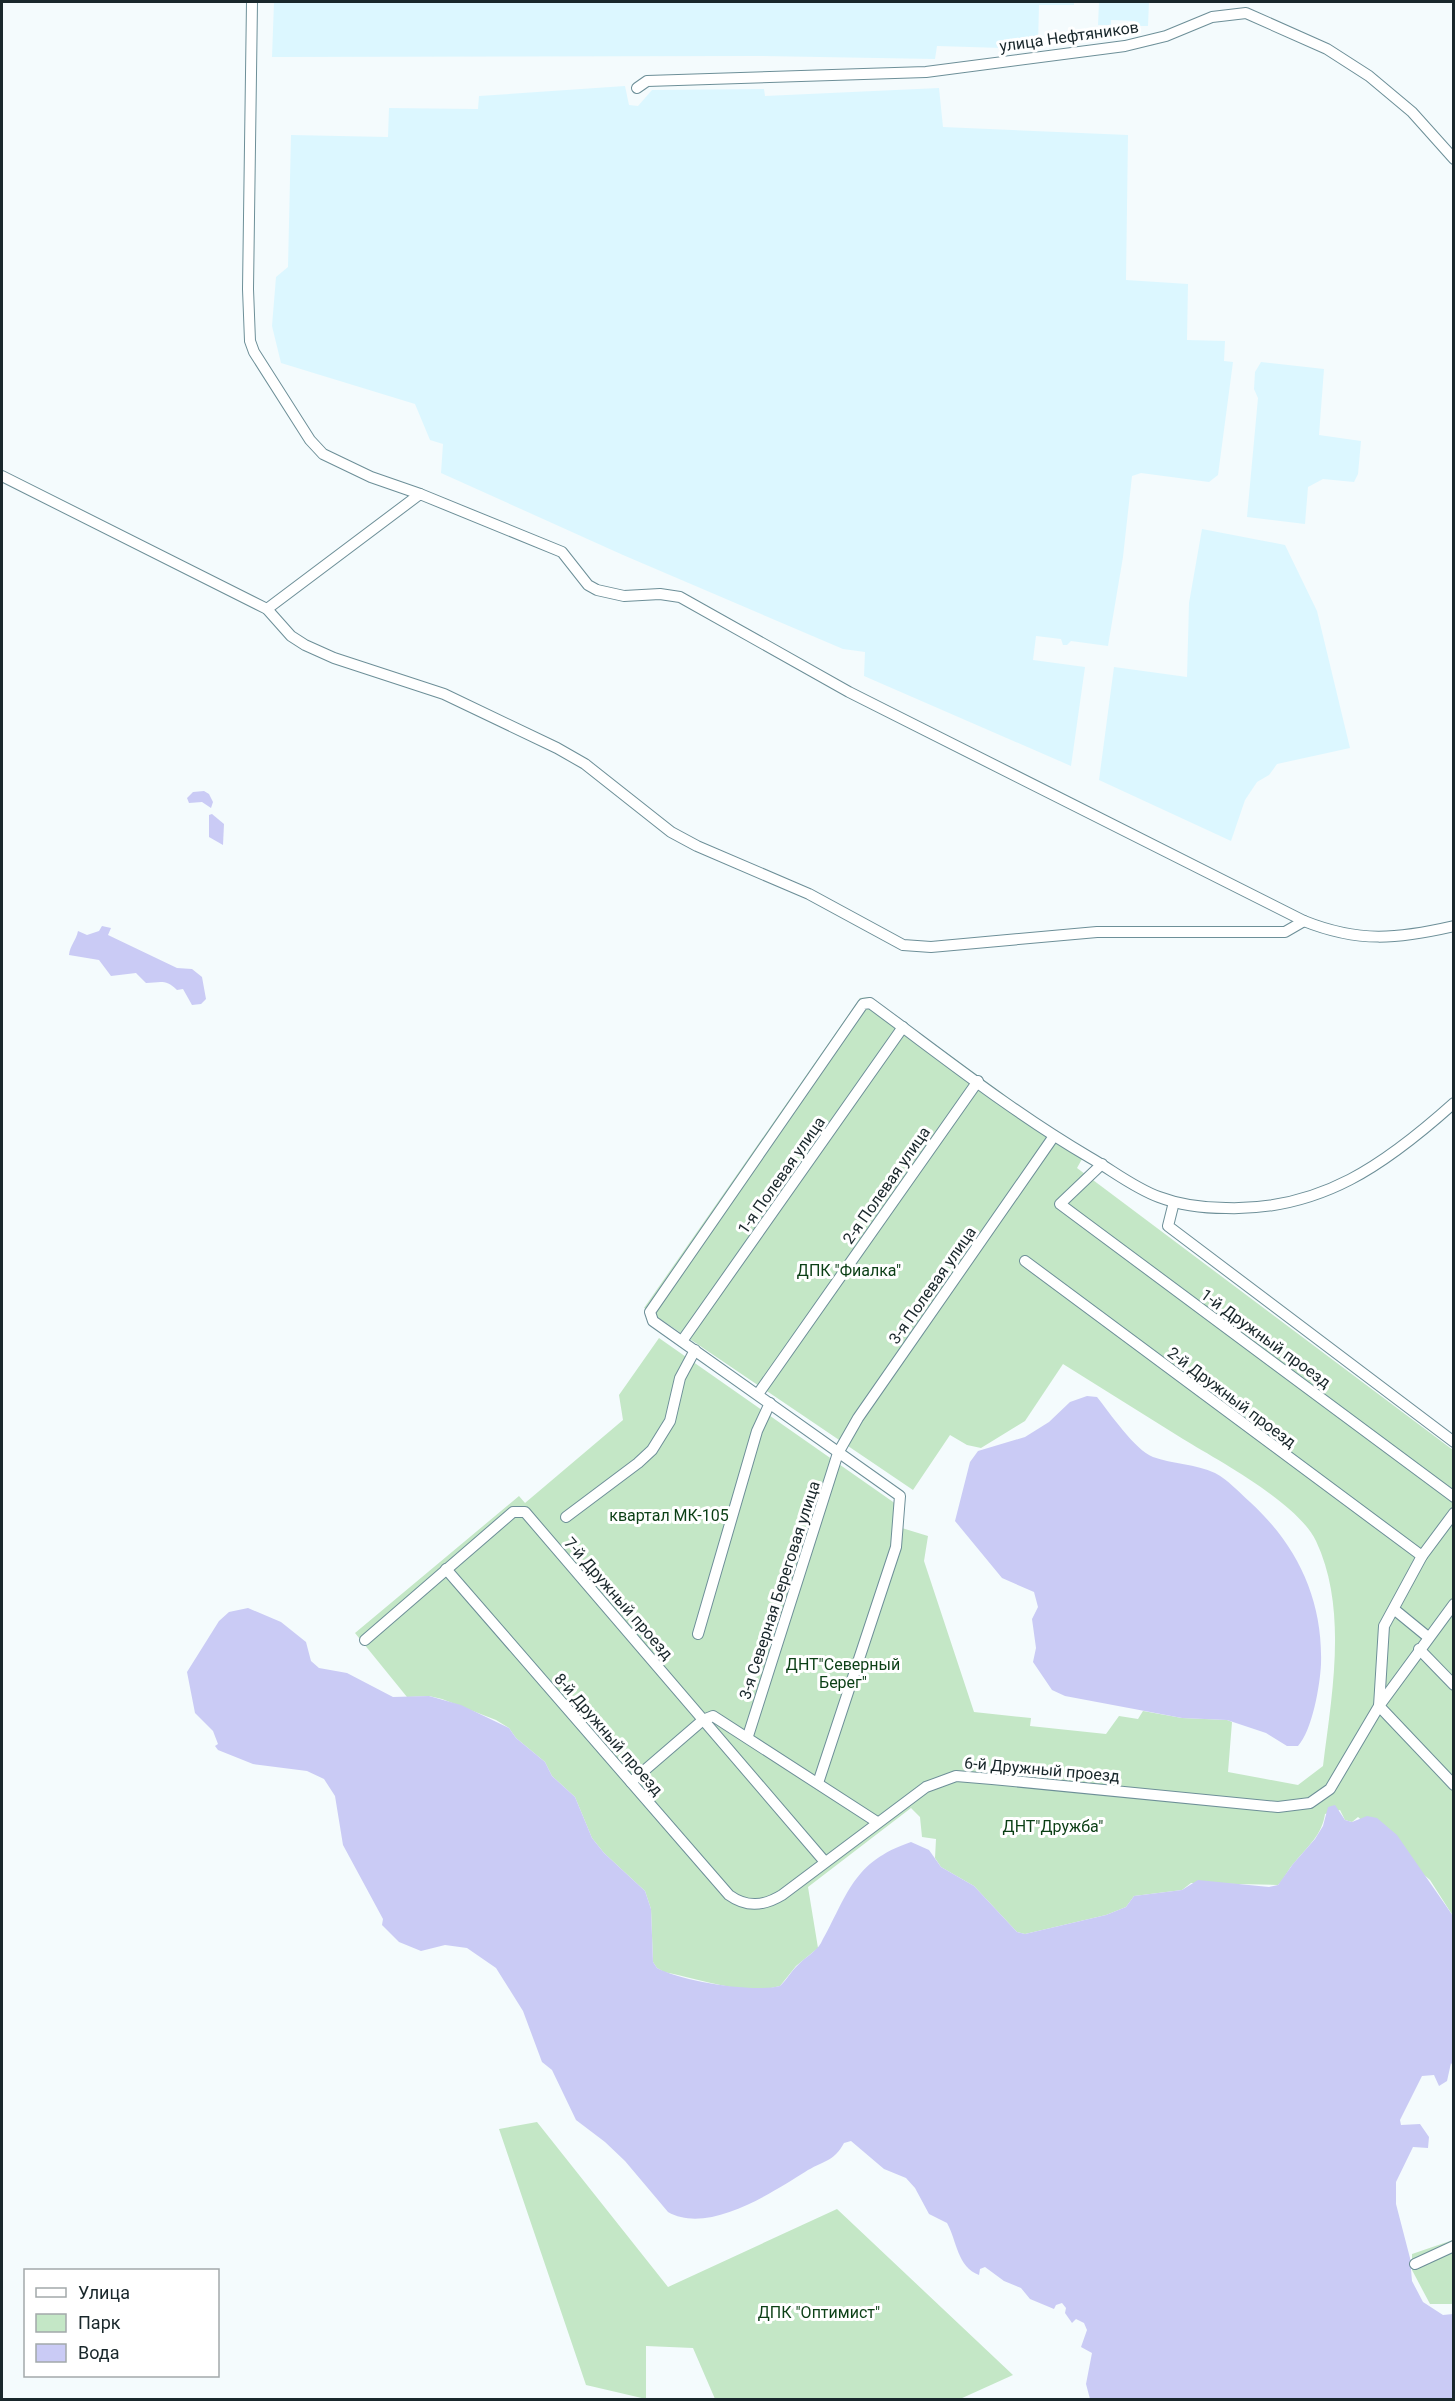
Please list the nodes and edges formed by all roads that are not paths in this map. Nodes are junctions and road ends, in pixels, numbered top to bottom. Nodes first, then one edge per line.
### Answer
1 (252, 2) edge
2 (637, 88) dead end
3 (1454, 159) edge
4 (2, 476) edge
5 (420, 494) junction
6 (267, 609) junction
7 (1304, 921) junction
8 (1454, 926) edge
9 (903, 1026) junction
10 (978, 1081) junction
11 (1454, 1103) edge
12 (1054, 1136) junction
13 (1102, 1164) junction
14 (1174, 1202) junction
15 (1025, 1261) dead end
16 (682, 1341) junction
17 (695, 1350) junction
18 (758, 1394) junction
19 (770, 1403) junction
20 (1454, 1442) edge
21 (838, 1453) junction
22 (1454, 1497) edge
23 (1454, 1513) edge
24 (566, 1517) dead end
25 (1422, 1556) junction
26 (446, 1569) junction
27 (1454, 1604) edge
28 (1395, 1610) junction
29 (698, 1634) dead end
30 (1428, 1637) junction
31 (365, 1640) dead end
32 (1419, 1649) junction
33 (1454, 1685) edge
34 (1378, 1706) junction
35 (703, 1720) junction
36 (748, 1736) junction
37 (631, 1782) junction
38 (818, 1783) junction
39 (1454, 1785) edge
40 (877, 1822) junction
41 (825, 1862) junction
42 (758, 1904) joint
43 (1454, 2246) edge
44 (1415, 2264) dead end

1 - 5 street
2 - 3 street, улица Нефтяников
4 - 6 street
5 - 6 street
5 - 7 street
6 - 7 street
7 - 8 street
9 - 10 street
9 - 16 street, 1-я Полевая улица
9 - 16 street
10 - 12 street
10 - 18 street, 2-я Полевая улица
11 - 14 street
12 - 13 street
12 - 21 street, 3-я Полевая улица
13 - 14 street
13 - 22 street, 1-й Дружный проезд
14 - 20 street
15 - 25 street, 2-й Дружный проезд
16 - 17 street
17 - 18 street
17 - 24 street
18 - 19 street
19 - 21 street
19 - 29 street
21 - 36 street, 3-я Северная Береговая улица
21 - 38 street
23 - 25 street
25 - 28 street
26 - 31 street, 7-й Дружный проезд
26 - 35 street, 7-й Дружный проезд
26 - 37 street, 8-й Дружный проезд
27 - 30 street
28 - 30 street
28 - 34 street
30 - 32 street
32 - 33 street
32 - 34 street
34 - 39 street
34 - 40 street, 6-й Дружный проезд
35 - 36 street
35 - 37 street
35 - 41 street, 7-й Дружный проезд
36 - 38 street
37 - 42 street, 8-й Дружный проезд
38 - 40 street
40 - 41 street, 6-й Дружный проезд
41 - 42 street, 6-й Дружный проезд
43 - 44 street

